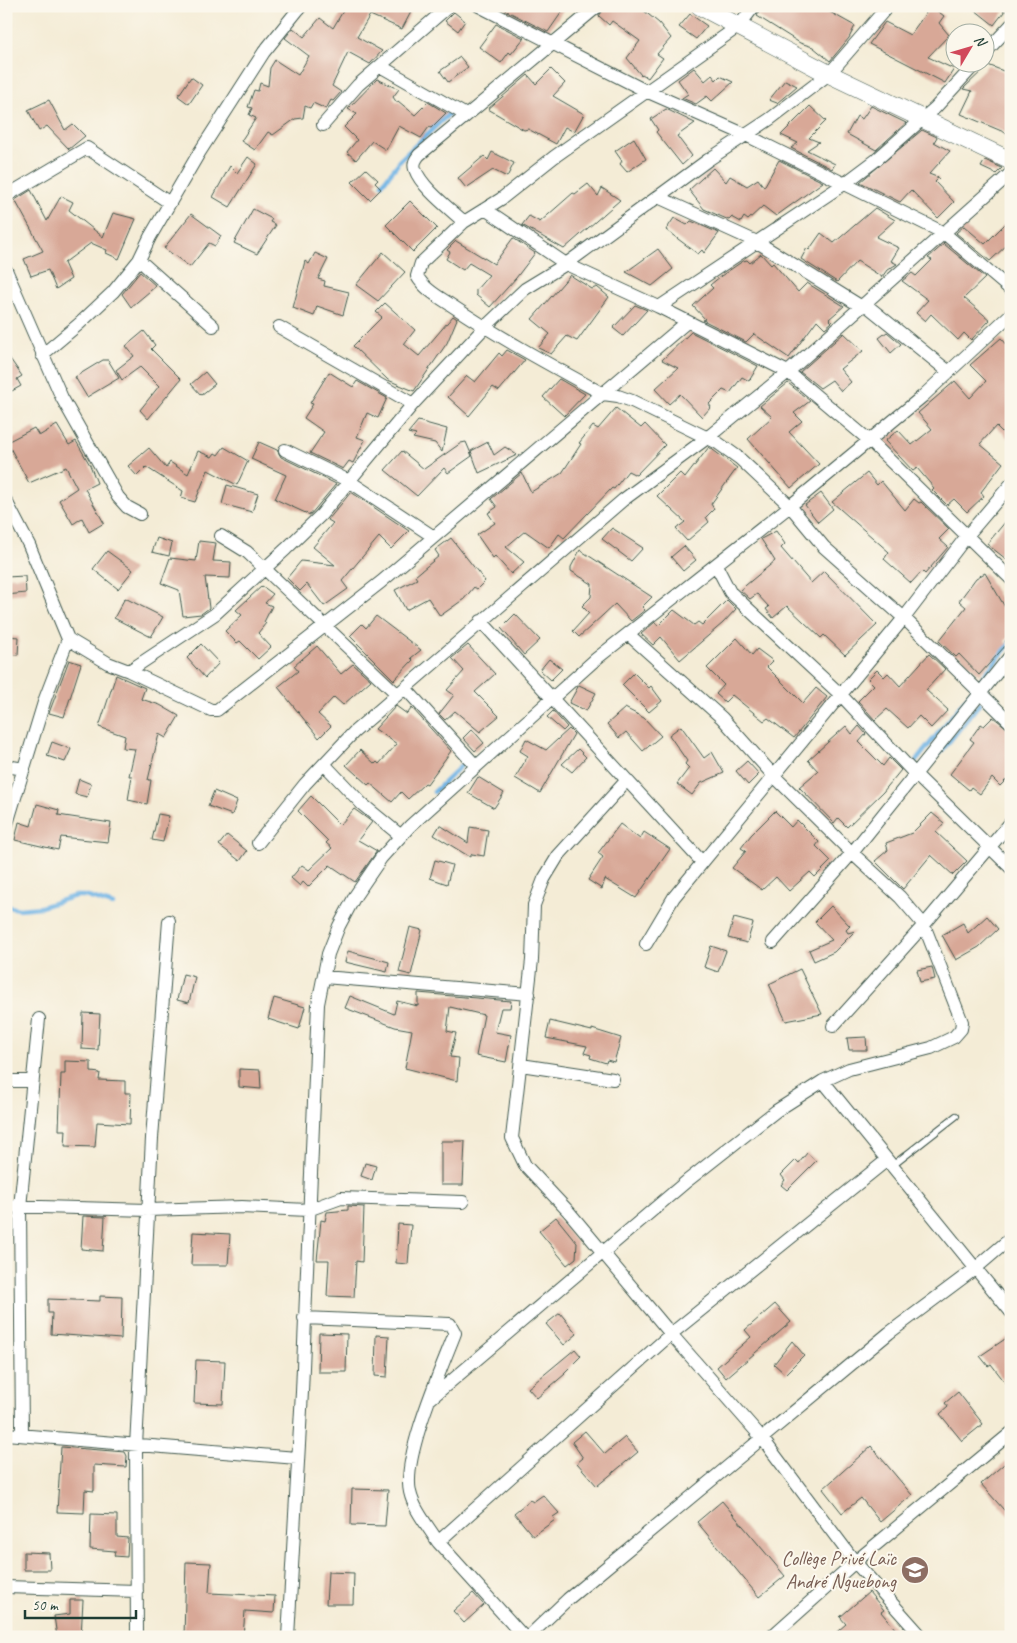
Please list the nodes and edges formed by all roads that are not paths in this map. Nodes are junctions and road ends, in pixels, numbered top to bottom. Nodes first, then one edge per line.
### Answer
1 (301, 6) edge
2 (449, 6) edge
3 (479, 6) edge
4 (598, 6) edge
5 (700, 6) edge
6 (754, 6) edge
7 (888, 6) edge
8 (1011, 25) edge
9 (739, 26) junction
10 (553, 43) junction
11 (994, 43) edge
12 (380, 66) junction
13 (968, 72) edge
14 (829, 74) junction
15 (646, 91) junction
16 (466, 115) junction
17 (921, 118) junction
18 (323, 125) dead end
19 (746, 135) junction
20 (1011, 161) edge
21 (1011, 173) edge
22 (844, 184) junction
23 (6, 196) edge
24 (658, 197) junction
25 (170, 203) junction
26 (485, 209) junction
27 (464, 222) junction
28 (944, 233) junction
29 (757, 242) junction
30 (139, 260) junction
31 (566, 264) junction
32 (6, 270) edge
33 (1011, 290) edge
34 (864, 305) junction
35 (659, 307) junction
36 (1011, 314) edge
37 (688, 322) junction
38 (213, 326) dead end
39 (279, 327) dead end
40 (484, 328) junction
41 (42, 355) junction
42 (788, 372) junction
43 (949, 372) junction
44 (603, 394) junction
45 (413, 404) junction
46 (707, 438) junction
47 (870, 441) junction
48 (285, 450) dead end
49 (349, 481) junction
50 (1011, 484) edge
51 (6, 501) edge
52 (790, 506) junction
53 (140, 514) dead end
54 (221, 536) dead end
55 (434, 537) junction
56 (966, 537) junction
57 (716, 565) junction
58 (264, 569) junction
59 (1011, 580) edge
60 (904, 618) junction
61 (481, 621) junction
62 (324, 626) junction
63 (628, 634) junction
64 (68, 640) junction
65 (1011, 655) edge
66 (130, 670) junction
67 (401, 691) junction
68 (981, 694) junction
69 (841, 695) junction
70 (553, 698) junction
71 (1011, 723) edge
72 (324, 764) junction
73 (6, 766) edge
74 (476, 766) junction
75 (24, 770) junction
76 (916, 774) junction
77 (774, 776) junction
78 (627, 780) junction
79 (1011, 822) edge
80 (6, 826) edge
81 (401, 836) junction
82 (258, 843) dead end
83 (990, 848) junction
84 (852, 853) junction
85 (702, 862) junction
86 (1011, 868) edge
87 (169, 921) dead end
88 (924, 925) junction
89 (773, 942) dead end
90 (646, 944) dead end
91 (324, 977) junction
92 (528, 994) junction
93 (39, 1019) dead end
94 (833, 1026) dead end
95 (521, 1065) junction
96 (614, 1079) dead end
97 (6, 1081) edge
98 (32, 1081) junction
99 (823, 1081) junction
100 (956, 1116) dead end
101 (889, 1163) junction
102 (463, 1202) dead end
103 (6, 1206) edge
104 (20, 1207) junction
105 (148, 1210) junction
106 (308, 1210) junction
107 (1011, 1238) edge
108 (603, 1254) junction
109 (976, 1268) junction
110 (1011, 1312) edge
111 (304, 1318) junction
112 (671, 1334) junction
113 (429, 1400) junction
114 (1011, 1433) edge
115 (6, 1434) edge
116 (22, 1434) junction
117 (762, 1438) junction
118 (136, 1446) junction
119 (297, 1458) junction
120 (438, 1542) junction
121 (855, 1562) junction
122 (6, 1587) edge
123 (137, 1591) junction
124 (137, 1637) edge
125 (288, 1637) edge
126 (524, 1637) edge
127 (528, 1637) edge
128 (771, 1637) edge
129 (922, 1637) edge

1 - 25 street
2 - 12 street
3 - 10 street
4 - 10 street
5 - 9 main road
6 - 9 street
7 - 14 street
8 - 11 street
9 - 14 main road
9 - 15 street
10 - 15 street
10 - 16 street
12 - 16 street
12 - 18 street
13 - 17 street
14 - 17 main road
14 - 19 street
15 - 19 street
15 - 26 street
16 - 27 street
17 - 20 main road
17 - 22 street
19 - 22 street
19 - 24 street
21 - 28 street
22 - 28 street
22 - 29 street
23 - 25 street
24 - 29 street
24 - 31 street
25 - 30 street
26 - 27 street
26 - 31 street
27 - 40 street
28 - 33 street
28 - 34 street
29 - 34 street
29 - 35 street
30 - 38 street
30 - 41 street
31 - 35 street
31 - 40 street
32 - 41 street
34 - 42 street
34 - 43 street
35 - 37 street
36 - 43 street
37 - 42 street
37 - 44 street
39 - 45 street
40 - 44 street
40 - 45 street
41 - 53 street
42 - 46 street
42 - 47 street
43 - 47 street
44 - 46 street
44 - 55 street
45 - 49 street
46 - 52 street
46 - 61 street
47 - 52 street
47 - 56 street
48 - 49 street
49 - 55 street
49 - 58 street
50 - 56 street
51 - 64 street
52 - 57 street
52 - 60 street
54 - 58 street
55 - 62 street
56 - 59 street
56 - 60 street
57 - 63 street
57 - 69 street
58 - 62 street
58 - 66 street
60 - 68 street
60 - 69 street
61 - 67 street
61 - 70 street
62 - 66 street
62 - 67 street
63 - 70 street
63 - 77 street
64 - 66 street
64 - 75 street
65 - 68 street
67 - 72 street
67 - 74 street
68 - 71 street
68 - 76 street
69 - 76 street
69 - 77 street
70 - 74 street
70 - 78 street
72 - 81 street
72 - 82 street
73 - 75 street
74 - 81 street
75 - 80 street
76 - 83 street
76 - 84 street
77 - 84 street
77 - 85 street
78 - 85 street
78 - 92 street
79 - 83 street
81 - 91 street
83 - 86 street
83 - 88 street
84 - 88 street
84 - 89 street
85 - 90 street
87 - 105 street
88 - 94 street
88 - 99 street
91 - 92 street
91 - 106 street
92 - 95 street
93 - 98 street
95 - 96 street
95 - 108 street
97 - 98 street
98 - 104 street
99 - 101 street
99 - 108 street
100 - 101 lane
101 - 109 street
101 - 112 street
102 - 106 street
103 - 104 street
104 - 105 street
104 - 116 street
105 - 106 street
105 - 118 street
106 - 111 street
107 - 109 street
108 - 112 street
108 - 113 street
109 - 110 street
109 - 117 street
111 - 113 street
111 - 119 street
112 - 117 street
112 - 120 street
113 - 120 street
114 - 121 street
115 - 116 street
116 - 118 street
117 - 121 street
117 - 127 street
118 - 119 street
118 - 123 street
119 - 125 street
120 - 126 street
121 - 128 street
121 - 129 street
122 - 123 street
123 - 124 street

